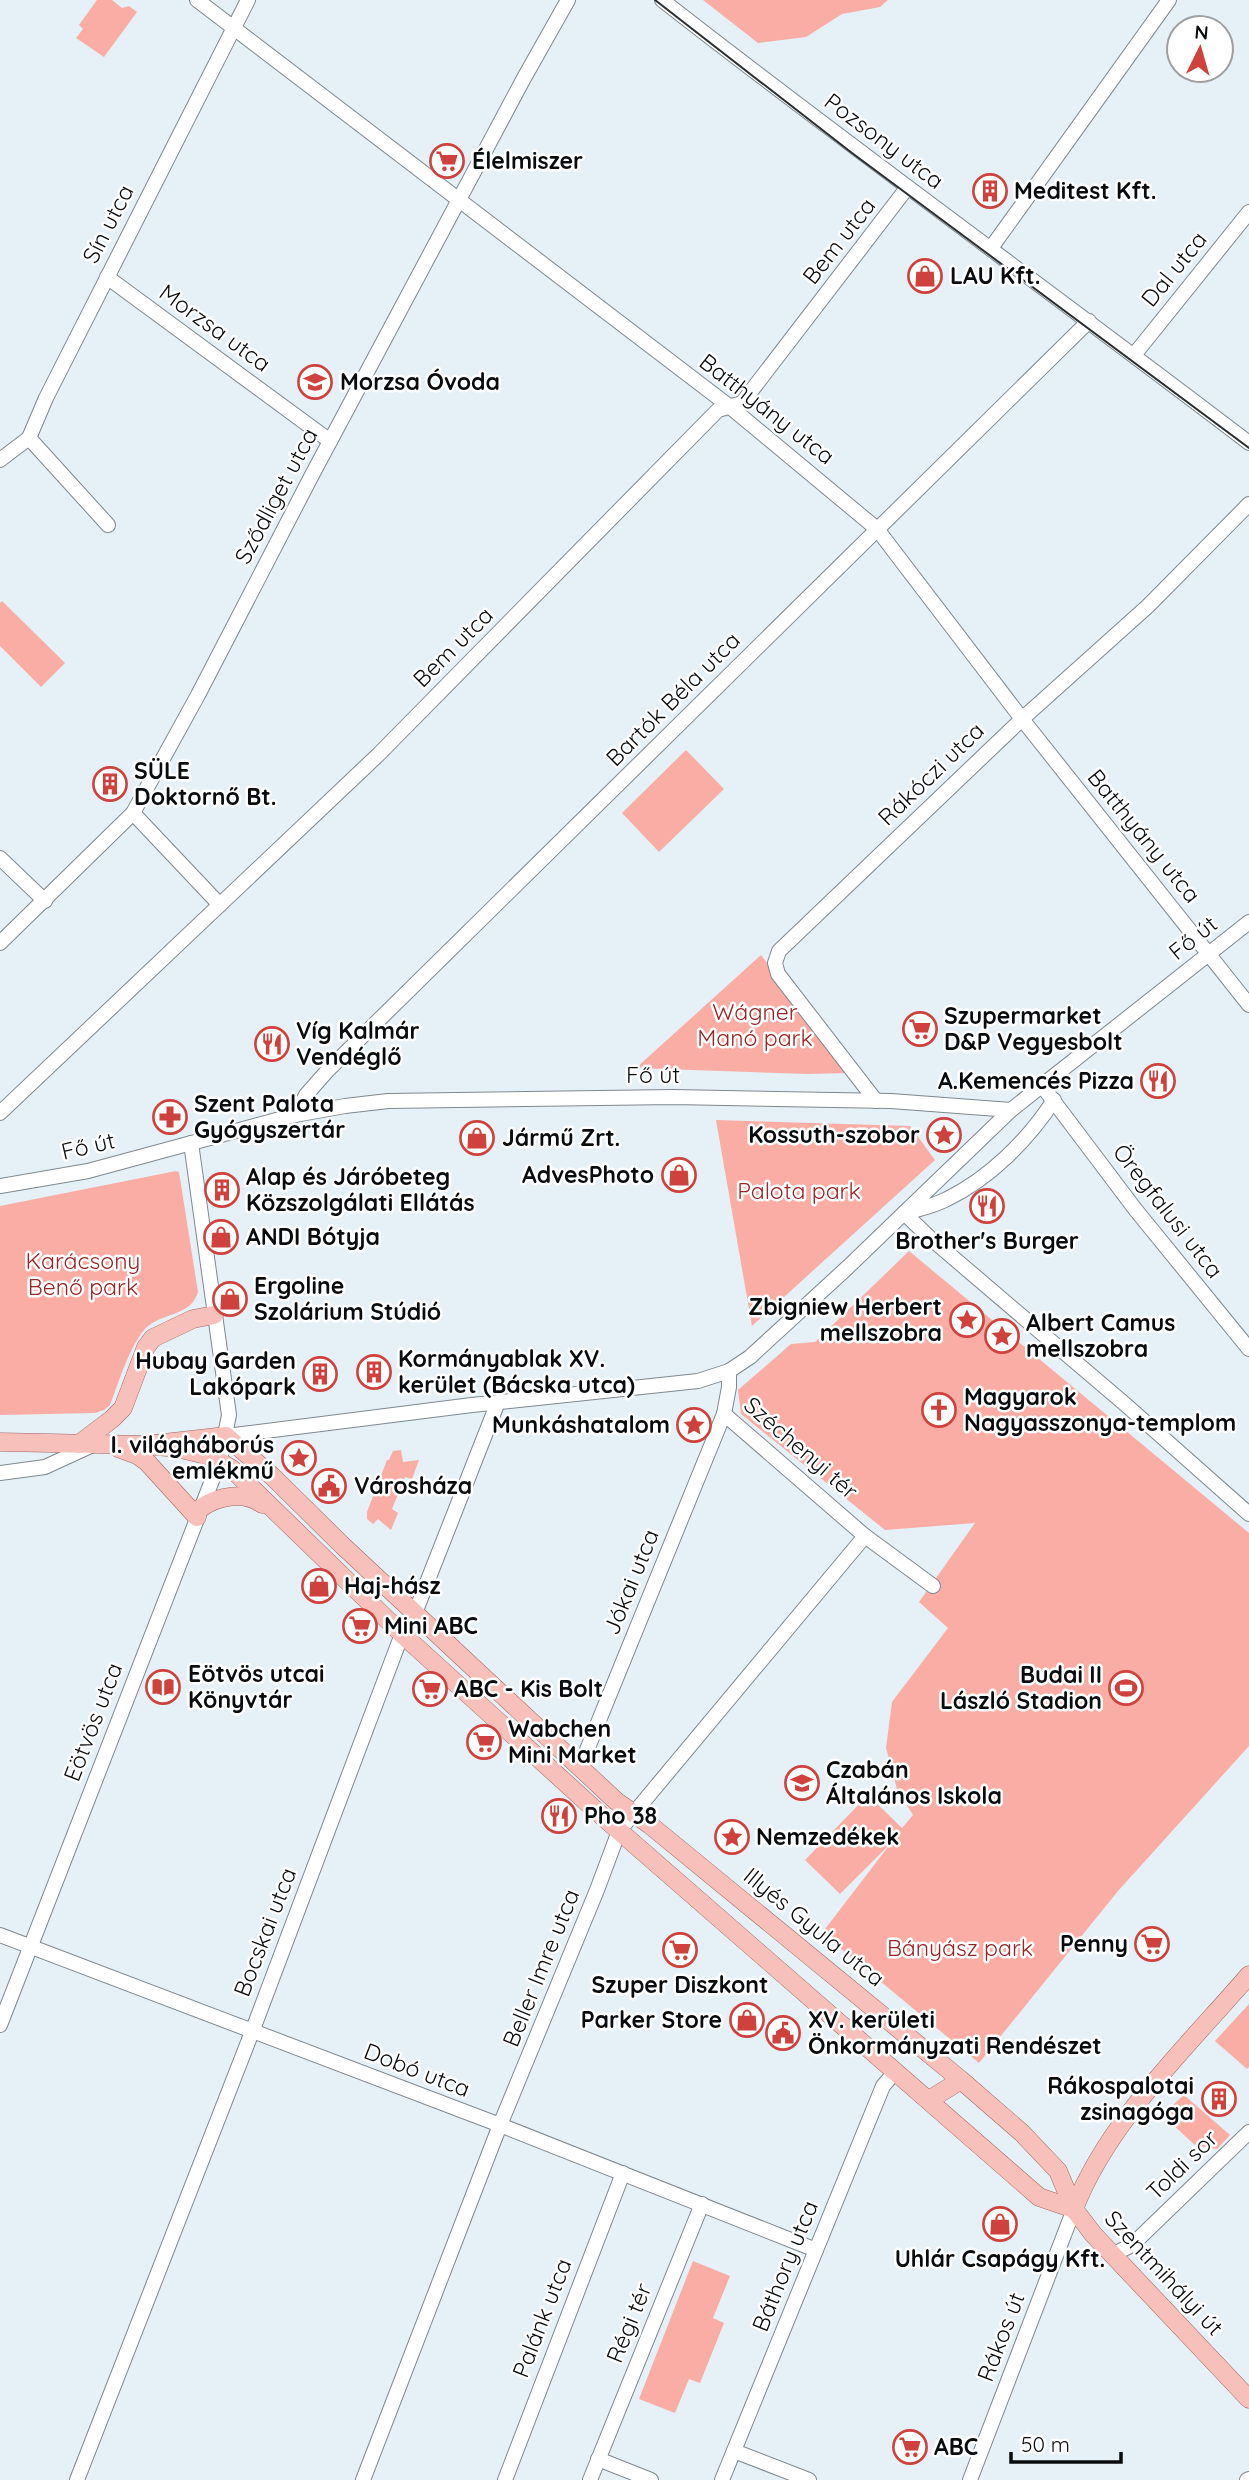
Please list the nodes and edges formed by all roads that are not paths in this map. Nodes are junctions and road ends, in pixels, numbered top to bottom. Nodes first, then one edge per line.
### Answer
1 (197, 0) edge
2 (248, 0) edge
3 (568, 0) edge
4 (662, 0) edge
5 (1169, 0) edge
6 (234, 27) junction
7 (908, 188) junction
8 (459, 201) junction
9 (1249, 212) edge
10 (990, 248) junction
11 (107, 277) junction
12 (1089, 321) junction
13 (1134, 355) junction
14 (730, 406) junction
15 (29, 438) junction
16 (330, 442) junction
17 (1249, 443) edge
18 (0, 460) edge
19 (1249, 504) edge
20 (108, 525) dead end
21 (877, 529) junction
22 (1022, 719) junction
23 (133, 813) junction
24 (0, 859) edge
25 (45, 901) junction
26 (220, 905) junction
27 (1249, 922) edge
28 (0, 943) edge
29 (1210, 955) junction
30 (1249, 1005) edge
31 (1043, 1087) junction
32 (1054, 1100) junction
33 (876, 1101) junction
34 (1011, 1110) junction
35 (0, 1113) edge
36 (295, 1115) junction
37 (191, 1143) junction
38 (0, 1186) edge
39 (904, 1213) junction
40 (214, 1315) junction
41 (1249, 1349) edge
42 (729, 1371) junction
43 (498, 1402) junction
44 (724, 1414) junction
45 (226, 1436) junction
46 (0, 1442) edge
47 (94, 1444) junction
48 (146, 1445) junction
49 (220, 1460) junction
50 (0, 1473) edge
51 (199, 1513) junction
52 (277, 1514) junction
53 (1249, 1514) edge
54 (865, 1536) junction
55 (933, 1586) dead end
56 (415, 1613) junction
57 (402, 1634) junction
58 (580, 1768) junction
59 (632, 1813) junction
60 (619, 1831) junction
61 (0, 1935) edge
62 (30, 1947) junction
63 (1249, 1975) edge
64 (0, 2025) edge
65 (252, 2032) junction
66 (895, 2072) junction
67 (961, 2080) junction
68 (929, 2100) junction
69 (500, 2125) junction
70 (1249, 2132) edge
71 (623, 2173) junction
72 (702, 2204) junction
73 (1074, 2209) junction
74 (816, 2250) junction
75 (1112, 2255) junction
76 (1249, 2399) edge
77 (734, 2451) junction
78 (598, 2459) junction
79 (77, 2480) edge
80 (363, 2480) edge
81 (505, 2480) edge
82 (590, 2480) edge
83 (651, 2480) edge
84 (722, 2480) edge
85 (809, 2480) edge
86 (970, 2480) edge

1 - 6 street, Batthyány utca
2 - 6 street, Sín utca
3 - 8 street, Sződliget utca
4 - 7 street, Pozsony utca
5 - 10 street
6 - 8 street, Batthyány utca
6 - 11 street, Sín utca
7 - 10 street, Pozsony utca
7 - 14 street, Bem utca
8 - 14 street, Batthyány utca
8 - 16 street, Sződliget utca
9 - 13 street, Dal utca
10 - 12 street, Pozsony utca
11 - 15 street, Sín utca
11 - 16 street, Morzsa utca
12 - 13 street, Pozsony utca
12 - 21 street, Bartók Béla utca
13 - 17 street, Pozsony utca
14 - 21 street, Batthyány utca
14 - 26 street, Bem utca
15 - 18 street, Sín utca
15 - 20 street
16 - 23 street, Sződliget utca
19 - 22 street, Rákóczi utca
21 - 22 street, Batthyány utca
21 - 36 street, Bartók Béla utca
22 - 29 street, Batthyány utca
22 - 33 street, Rákóczi utca
23 - 25 street, Sződliget utca
23 - 26 street
24 - 25 street
25 - 28 street, Sződliget utca
26 - 35 street, Bem utca
27 - 29 street, Fő út
29 - 30 street, Batthyány utca
29 - 31 street, Fő út
31 - 32 street
31 - 34 street, Fő út
32 - 39 street, Széchenyi tér
32 - 41 street, Öregfalusi utca
33 - 34 street, Fő út
33 - 36 street, Fő út
34 - 39 street, Széchenyi tér
36 - 37 street, Fő út
37 - 38 street, Fő út
37 - 40 street, Eötvös utca
39 - 42 street, Széchenyi tér
39 - 53 street
40 - 45 street, Eötvös utca
40 - 47 main road
42 - 43 street
42 - 44 street, Széchenyi tér
43 - 45 street
43 - 56 street, Bocskai utca
44 - 54 street, Széchenyi tér
44 - 58 street, Jókai utca
45 - 48 main road
45 - 49 street, Eötvös utca
45 - 56 main road, Illyés Gyula utca
46 - 47 main road
47 - 48 main road
47 - 50 street
47 - 51 main road
48 - 49 main road
49 - 51 street, Eötvös utca
49 - 52 main road
51 - 52 main road
51 - 62 street, Eötvös utca
52 - 57 main road
54 - 55 street, Széchenyi tér
54 - 59 street, Beller Imre utca
56 - 57 street, Bocskai utca
56 - 58 main road, Illyés Gyula utca
57 - 60 main road
57 - 65 street, Bocskai utca
58 - 59 main road, Illyés Gyula utca
59 - 60 street, Beller Imre utca
59 - 67 main road, Illyés Gyula utca
60 - 66 main road
60 - 69 street, Beller Imre utca
61 - 62 street, Dobó utca
62 - 64 street, Eötvös utca
62 - 65 street, Dobó utca
63 - 73 main road
65 - 69 street, Dobó utca
65 - 79 street, Bocskai utca
66 - 68 main road
66 - 74 street, Báthory utca
67 - 68 main road
67 - 73 main road, Illyés Gyula utca
68 - 73 main road
69 - 71 street, Dobó utca
69 - 80 street, Beller Imre utca
70 - 75 street, Toldi sor
71 - 72 street, Dobó utca
71 - 81 street, Palánk utca
72 - 74 street, Dobó utca
72 - 78 street, Régi tér
73 - 75 main road, Szentmihályi út
73 - 86 street, Rákos út
74 - 77 street, Báthory utca
75 - 76 main road, Szentmihályi út
77 - 84 street, Báthory utca
77 - 85 street
78 - 82 street, Régi tér
78 - 83 street

